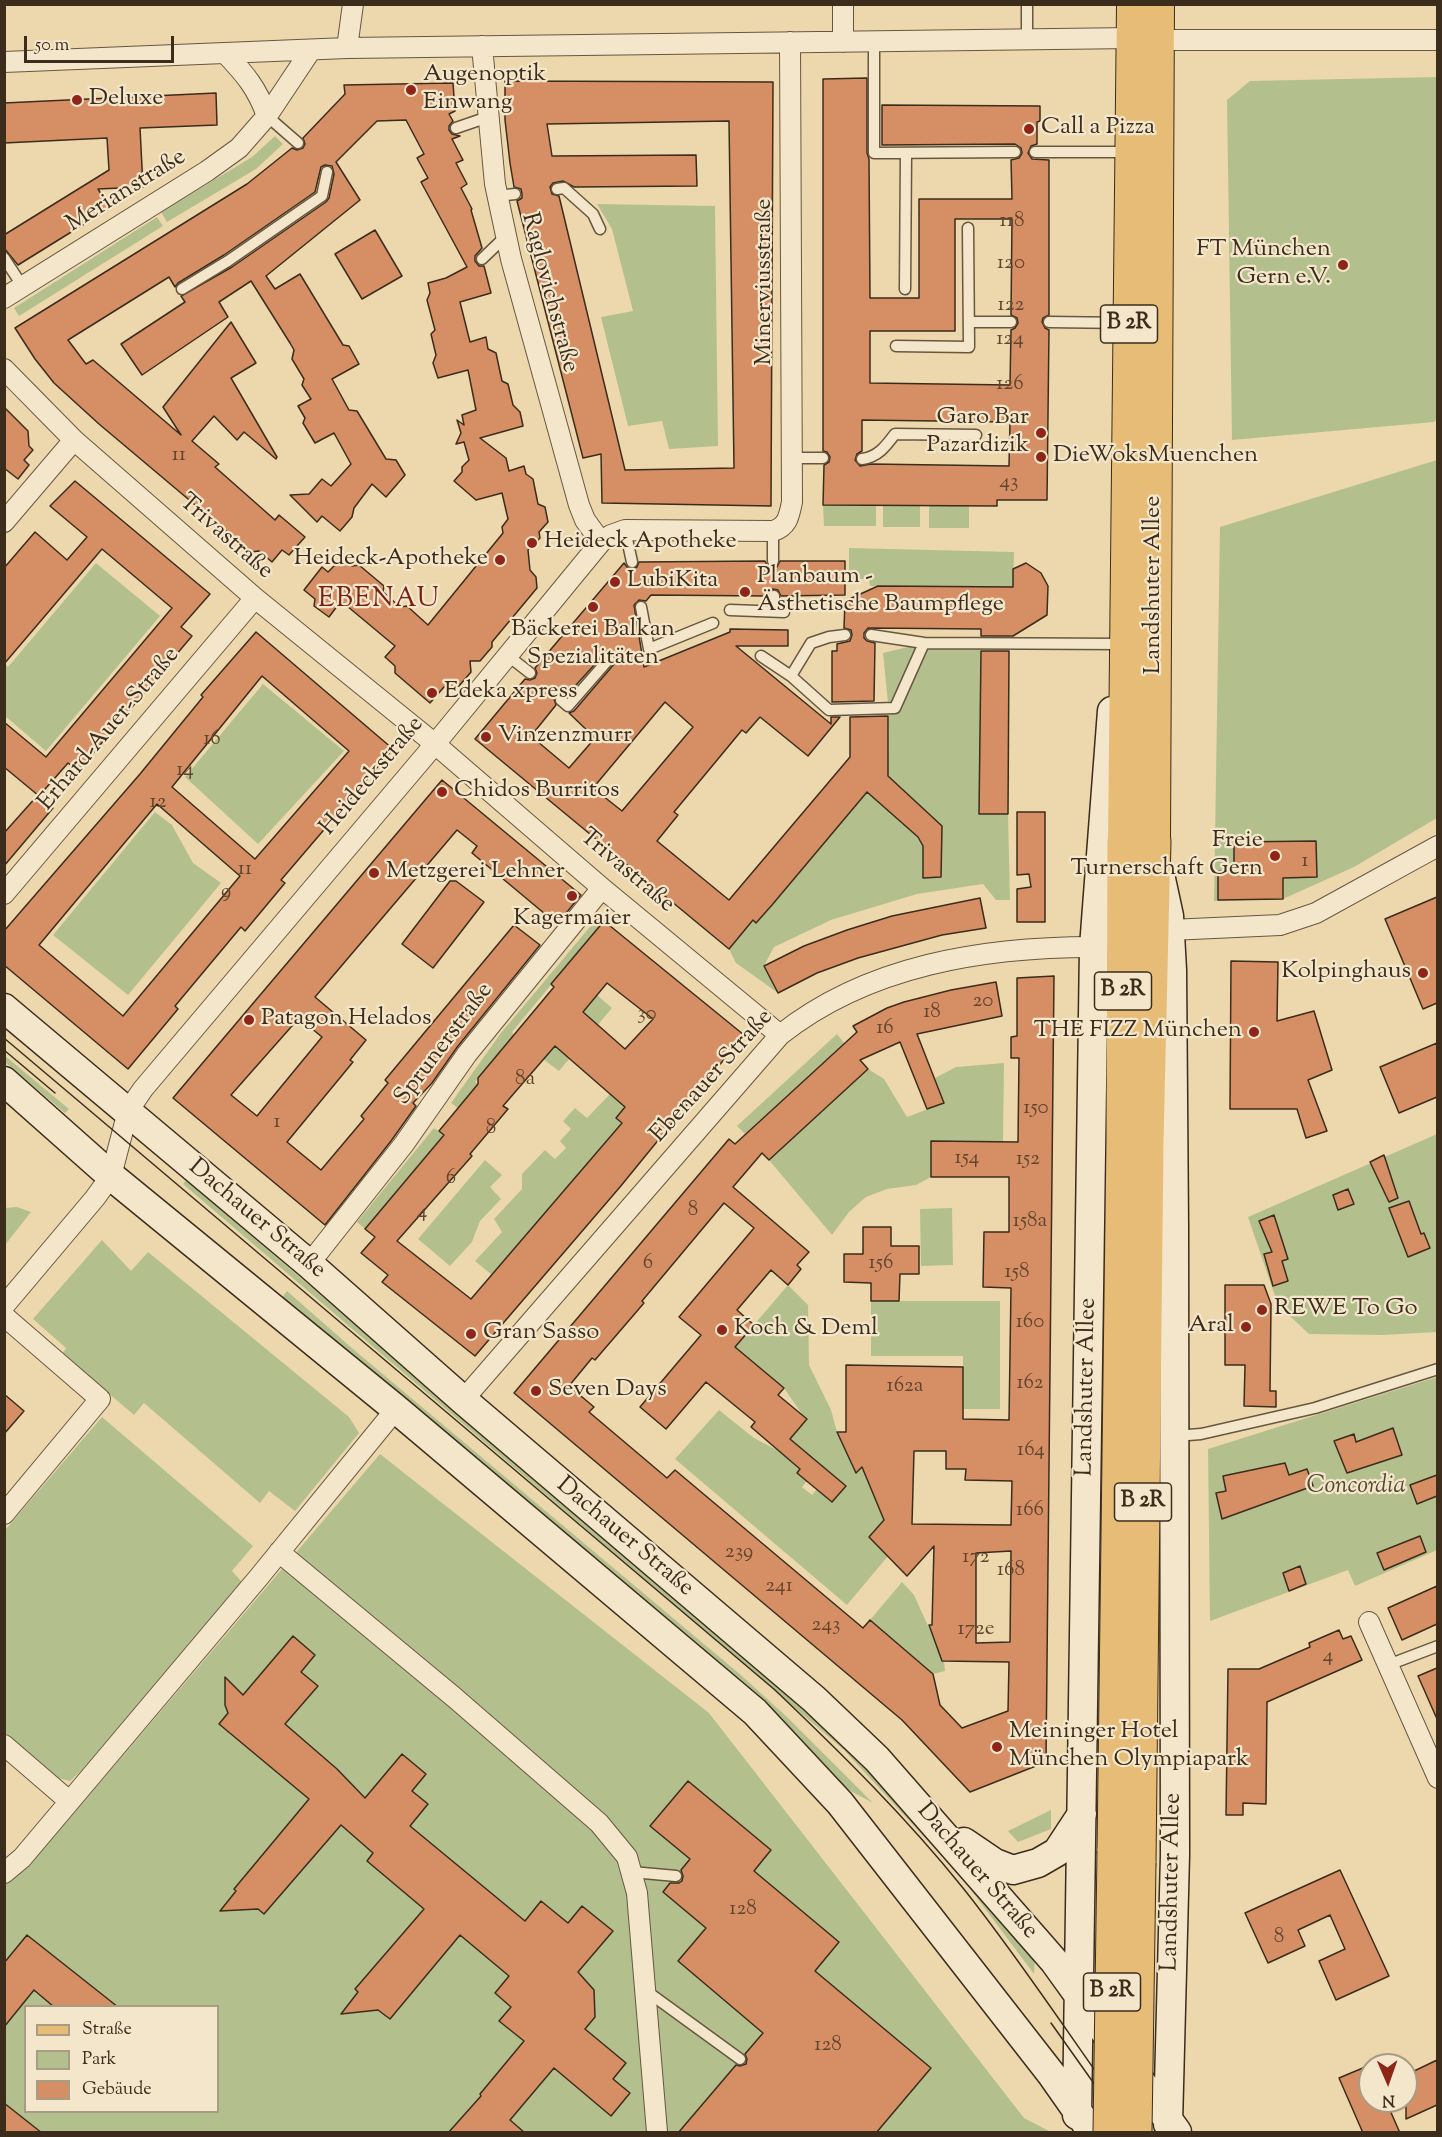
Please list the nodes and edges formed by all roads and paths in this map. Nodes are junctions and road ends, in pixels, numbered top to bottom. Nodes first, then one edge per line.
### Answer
1 (353, 4) edge
2 (843, 4) edge
3 (1027, 4) edge
4 (1133, 4) edge
5 (1158, 4) edge
6 (1027, 39) junction
7 (1145, 39) junction
8 (1437, 40) edge
9 (874, 41) junction
10 (790, 42) junction
11 (843, 42) junction
12 (482, 46) junction
13 (347, 48) junction
14 (311, 50) junction
15 (225, 53) junction
16 (4, 62) edge
17 (267, 116) junction
18 (488, 117) junction
19 (456, 128) dead end
20 (298, 143) dead end
21 (1015, 152) dead end
22 (1035, 152) dead end
23 (1131, 152) junction
24 (906, 153) junction
25 (327, 172) dead end
26 (557, 189) dead end
27 (968, 228) dead end
28 (600, 229) dead end
29 (506, 236) junction
30 (4, 258) edge
31 (482, 259) dead end
32 (23, 287) junction
33 (182, 289) dead end
34 (905, 290) dead end
35 (4, 298) edge
36 (970, 322) junction
37 (1011, 322) dead end
38 (1049, 322) dead end
39 (1129, 323) junction
40 (896, 346) dead end
41 (4, 369) edge
42 (976, 435) dead end
43 (74, 440) junction
44 (792, 458) junction
45 (823, 458) dead end
46 (862, 459) dead end
47 (4, 522) edge
48 (781, 526) junction
49 (625, 530) junction
50 (601, 542) junction
51 (773, 561) dead end
52 (632, 562) dead end
53 (774, 596) dead end
54 (255, 598) junction
55 (640, 607) dead end
56 (730, 610) dead end
57 (713, 623) dead end
58 (844, 635) dead end
59 (871, 635) dead end
60 (924, 643) junction
61 (1125, 644) junction
62 (507, 655) junction
63 (761, 656) dead end
64 (609, 659) dead end
65 (530, 674) dead end
66 (791, 676) junction
67 (561, 700) dead end
68 (435, 744) junction
69 (1139, 841) junction
70 (1437, 846) edge
71 (602, 888) junction
72 (4, 894) edge
73 (1170, 930) junction
74 (1094, 947) junction
75 (4, 1008) edge
76 (780, 1035) junction
77 (4, 1081) edge
78 (128, 1111) junction
79 (111, 1176) junction
80 (309, 1264) junction
81 (4, 1306) edge
82 (4, 1316) edge
83 (1437, 1369) edge
84 (463, 1400) junction
85 (396, 1409) junction
86 (1175, 1436) junction
87 (4, 1514) edge
88 (279, 1552) junction
89 (1370, 1622) dead end
90 (1437, 1646) edge
91 (1389, 1665) junction
92 (4, 1745) edge
93 (1437, 1778) edge
94 (69, 1801) junction
95 (1082, 1814) junction
96 (933, 1821) junction
97 (1126, 1857) junction
98 (632, 1872) junction
99 (4, 1873) edge
100 (676, 1876) dead end
101 (645, 1990) junction
102 (1079, 1997) junction
103 (740, 2060) dead end
104 (1082, 2125) edge
105 (1171, 2129) edge
106 (657, 2133) edge
107 (1110, 2133) edge
108 (1135, 2133) edge

1 - 13 street
2 - 11 street
3 - 6 lane
4 - 7 main road, Landshuter Allee / B 2R
5 - 7 main road, Landshuter Allee / B 2R
6 - 7 street
6 - 9 street
7 - 8 street
7 - 23 main road, Landshuter Allee / B 2R
7 - 69 main road, Landshuter Allee / B 2R
9 - 11 street
9 - 24 lane
10 - 11 street
10 - 12 street
10 - 44 street, Minerviusstraße
12 - 13 street
12 - 18 street, Raglovichstraße
13 - 14 street
14 - 15 street
14 - 17 street, Merianstraße
15 - 16 street
15 - 17 street
17 - 20 lane
17 - 32 street, Merianstraße
18 - 19 lane
18 - 29 street, Raglovichstraße
21 - 24 lane
22 - 23 lane
23 - 39 main road, Landshuter Allee / B 2R
24 - 34 lane
25 - 33 lane
26 - 28 lane
27 - 36 lane
29 - 31 lane
29 - 50 street, Raglovichstraße
30 - 32 lane
32 - 35 street, Merianstraße
36 - 37 lane
36 - 40 lane
38 - 39 lane
39 - 61 main road, Landshuter Allee / B 2R
41 - 43 street, Trivastraße
42 - 46 lane
43 - 47 street
43 - 54 street, Trivastraße
44 - 45 lane
44 - 48 street, Minerviusstraße
48 - 49 street, Heideckstraße
48 - 51 lane
49 - 50 street, Heideckstraße
49 - 52 lane
50 - 62 street, Heideckstraße
53 - 56 lane
54 - 68 street, Trivastraße
54 - 72 street, Erhard-Auer-Straße
55 - 57 lane
58 - 66 lane
59 - 60 lane
60 - 61 lane
60 - 66 lane
61 - 69 main road, Landshuter Allee / B 2R
61 - 74 main road, Landshuter Allee
62 - 65 lane
62 - 68 street, Heideckstraße
63 - 66 lane
64 - 67 lane
68 - 71 street, Trivastraße
68 - 78 street, Heideckstraße
69 - 73 main road, Landshuter Allee
69 - 97 highway, Landshuter Allee / B 2R
70 - 73 street
71 - 76 street, Trivastraße
71 - 80 street, Sprunerstraße
73 - 86 main road, Landshuter Allee
74 - 76 street, Ebenauer Straße
74 - 95 main road, Landshuter Allee
75 - 78 main road, Dachauer Straße
76 - 84 street, Ebenauer Straße
77 - 79 main road, Dachauer Straße
78 - 79 street
78 - 80 main road, Dachauer Straße
79 - 81 street
79 - 85 main road, Dachauer Straße
80 - 84 main road, Dachauer Straße
82 - 87 street
83 - 86 lane
84 - 96 main road, Dachauer Straße
85 - 88 street
85 - 104 main road, Dachauer Straße
86 - 105 main road, Landshuter Allee
88 - 94 street
88 - 98 street
89 - 91 street
90 - 91 lane
91 - 93 street
92 - 94 street
94 - 99 street
95 - 96 main road
95 - 102 main road, Landshuter Allee
96 - 102 main road, Dachauer Straße
97 - 107 highway, Landshuter Allee / B 2R, bridge
97 - 108 highway, Landshuter Allee / B 2R, bridge
98 - 100 lane
98 - 101 street
101 - 103 lane
101 - 106 street
102 - 104 main road, Landshuter Allee
102 - 105 main road, Dachauer Straße
104 - 105 main road

